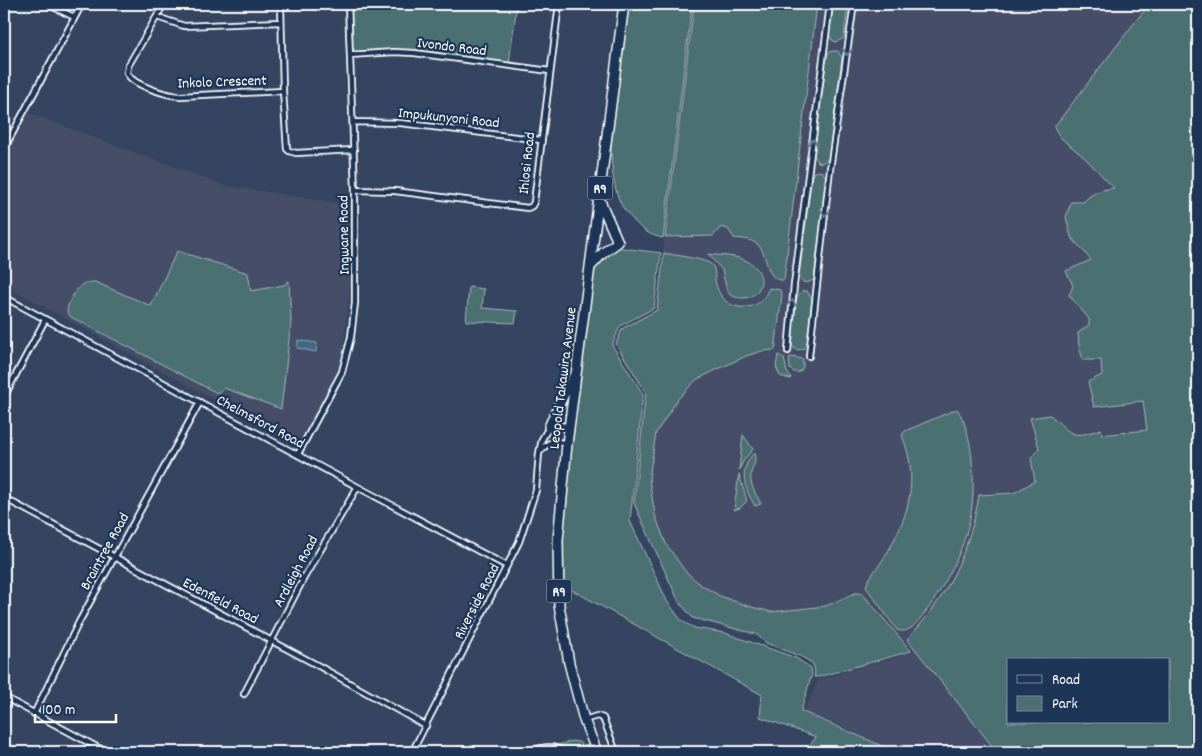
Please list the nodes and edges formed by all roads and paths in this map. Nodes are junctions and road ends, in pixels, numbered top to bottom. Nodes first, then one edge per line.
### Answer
1 (47, 4) edge
2 (82, 4) edge
3 (164, 4) edge
4 (281, 4) edge
5 (348, 4) edge
6 (558, 4) edge
7 (624, 4) edge
8 (830, 4) edge
9 (854, 4) edge
10 (74, 17) junction
11 (158, 17) junction
12 (281, 22) junction
13 (350, 55) junction
14 (550, 71) junction
15 (283, 91) junction
16 (353, 122) junction
17 (541, 140) junction
18 (4, 150) edge
19 (354, 150) junction
20 (355, 190) junction
21 (598, 198) junction
22 (590, 266) junction
23 (4, 296) edge
24 (46, 320) junction
25 (788, 351) dead end
26 (809, 356) dead end
27 (576, 373) junction
28 (4, 397) edge
29 (200, 402) junction
30 (569, 426) junction
31 (549, 427) junction
32 (567, 444) junction
33 (539, 453) junction
34 (298, 454) junction
35 (357, 488) junction
36 (4, 498) edge
37 (115, 558) junction
38 (507, 566) junction
39 (272, 642) junction
40 (244, 694) dead end
41 (4, 697) edge
42 (34, 714) junction
43 (584, 720) junction
44 (426, 726) junction
45 (563, 751) edge
46 (106, 752) edge
47 (412, 752) edge
48 (526, 752) edge
49 (597, 752) edge
50 (616, 752) edge

1 - 10 street
2 - 10 street
3 - 11 street, Inkolo Crescent
4 - 12 street
5 - 13 street, Ingwane Road
6 - 14 street, Ihlosi Road
7 - 21 highway, Leopold Takawira Avenue / R9
25 -> 8 street
9 -> 26 street
10 - 18 street
11 - 12 street
11 - 15 street, Inkolo Crescent
12 - 15 street
13 - 14 street, Ivondo Road
13 - 16 street, Ingwane Road
14 - 17 street, Ihlosi Road
15 - 19 street
16 - 17 street, Impukunyoni Road
16 - 19 street, Ingwane Road
17 - 20 street, Ihlosi Road
19 - 20 street, Ingwane Road
20 - 34 street, Ingwane Road
21 - 22 highway, Leopold Takawira Avenue / R9
21 - 22 highway
22 - 27 highway, Leopold Takawira Avenue / R9
23 - 24 street, Chelmsford Road
24 - 28 street
24 - 29 street, Chelmsford Road
27 - 30 highway, Leopold Takawira Avenue / R9
27 - 31 highway
29 - 34 street, Chelmsford Road
29 - 37 street, Braintree Road
30 - 31 street
30 - 32 highway, Leopold Takawira Avenue / R9
31 - 33 street, Riverside Road
32 - 33 street
32 - 43 highway, Leopold Takawira Avenue / R9
33 - 38 street, Riverside Road
34 - 35 street, Chelmsford Road
35 - 38 street, Chelmsford Road
35 - 39 street, Ardleigh Road
36 - 37 street, Edenfield Road
37 - 39 street, Edenfield Road
37 - 42 street, Braintree Road
38 - 44 street, Riverside Road
39 - 40 street, Ardleigh Road
39 - 44 street, Edenfield Road
41 - 42 street
42 - 46 street
43 - 49 highway, Leopold Takawira Avenue / R9
43 - 50 street
44 - 47 street, Riverside Road
45 - 48 street

